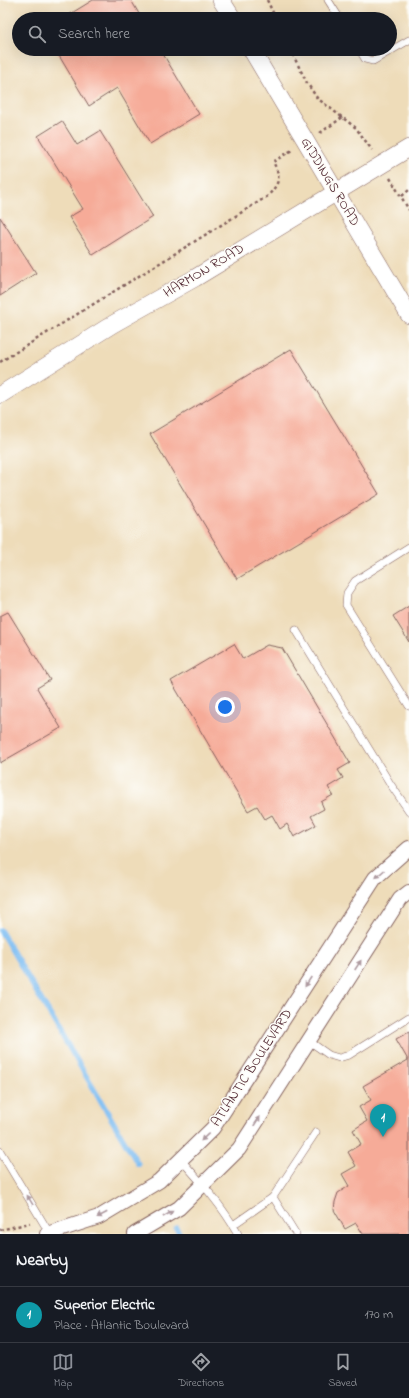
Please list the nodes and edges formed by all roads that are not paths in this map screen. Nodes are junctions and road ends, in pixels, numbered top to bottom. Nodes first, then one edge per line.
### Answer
1 (221, 0) edge
2 (328, 0) edge
3 (229, 12) edge
4 (336, 12) edge
5 (409, 40) edge
6 (397, 47) edge
7 (255, 56) edge
8 (363, 56) edge
9 (382, 56) edge
10 (409, 148) edge
11 (336, 192) junction
12 (409, 315) edge
13 (0, 395) edge
14 (409, 547) edge
15 (296, 630) dead end
16 (409, 706) edge
17 (409, 811) edge
18 (409, 848) edge
19 (409, 892) edge
20 (409, 1017) edge
21 (309, 1041) junction
22 (316, 1132) dead end
23 (0, 1151) edge
24 (181, 1160) junction
25 (203, 1184) junction
26 (273, 1197) junction
27 (233, 1225) junction
28 (49, 1234) edge
29 (134, 1234) edge
30 (238, 1234) edge
31 (296, 1234) edge

1 - 3 street
2 - 4 lane
5 - 6 lane
7 - 11 street, GIDDINGS ROAD
8 - 9 lane
10 - 11 street, HARMON ROAD
11 - 12 street, GIDDINGS ROAD
11 - 13 street, HARMON ROAD
14 - 16 lane
15 - 17 lane
18 -> 24 street, ATLANTIC BOULEVARD
21 -> 19 street
20 - 21 lane
25 -> 21 street
22 - 26 lane
28 -> 23 lane
24 - 25 lane
24 -> 28 street, ATLANTIC BOULEVARD
25 - 27 lane
29 -> 25 street
26 - 27 lane
26 - 31 lane
27 - 30 lane

